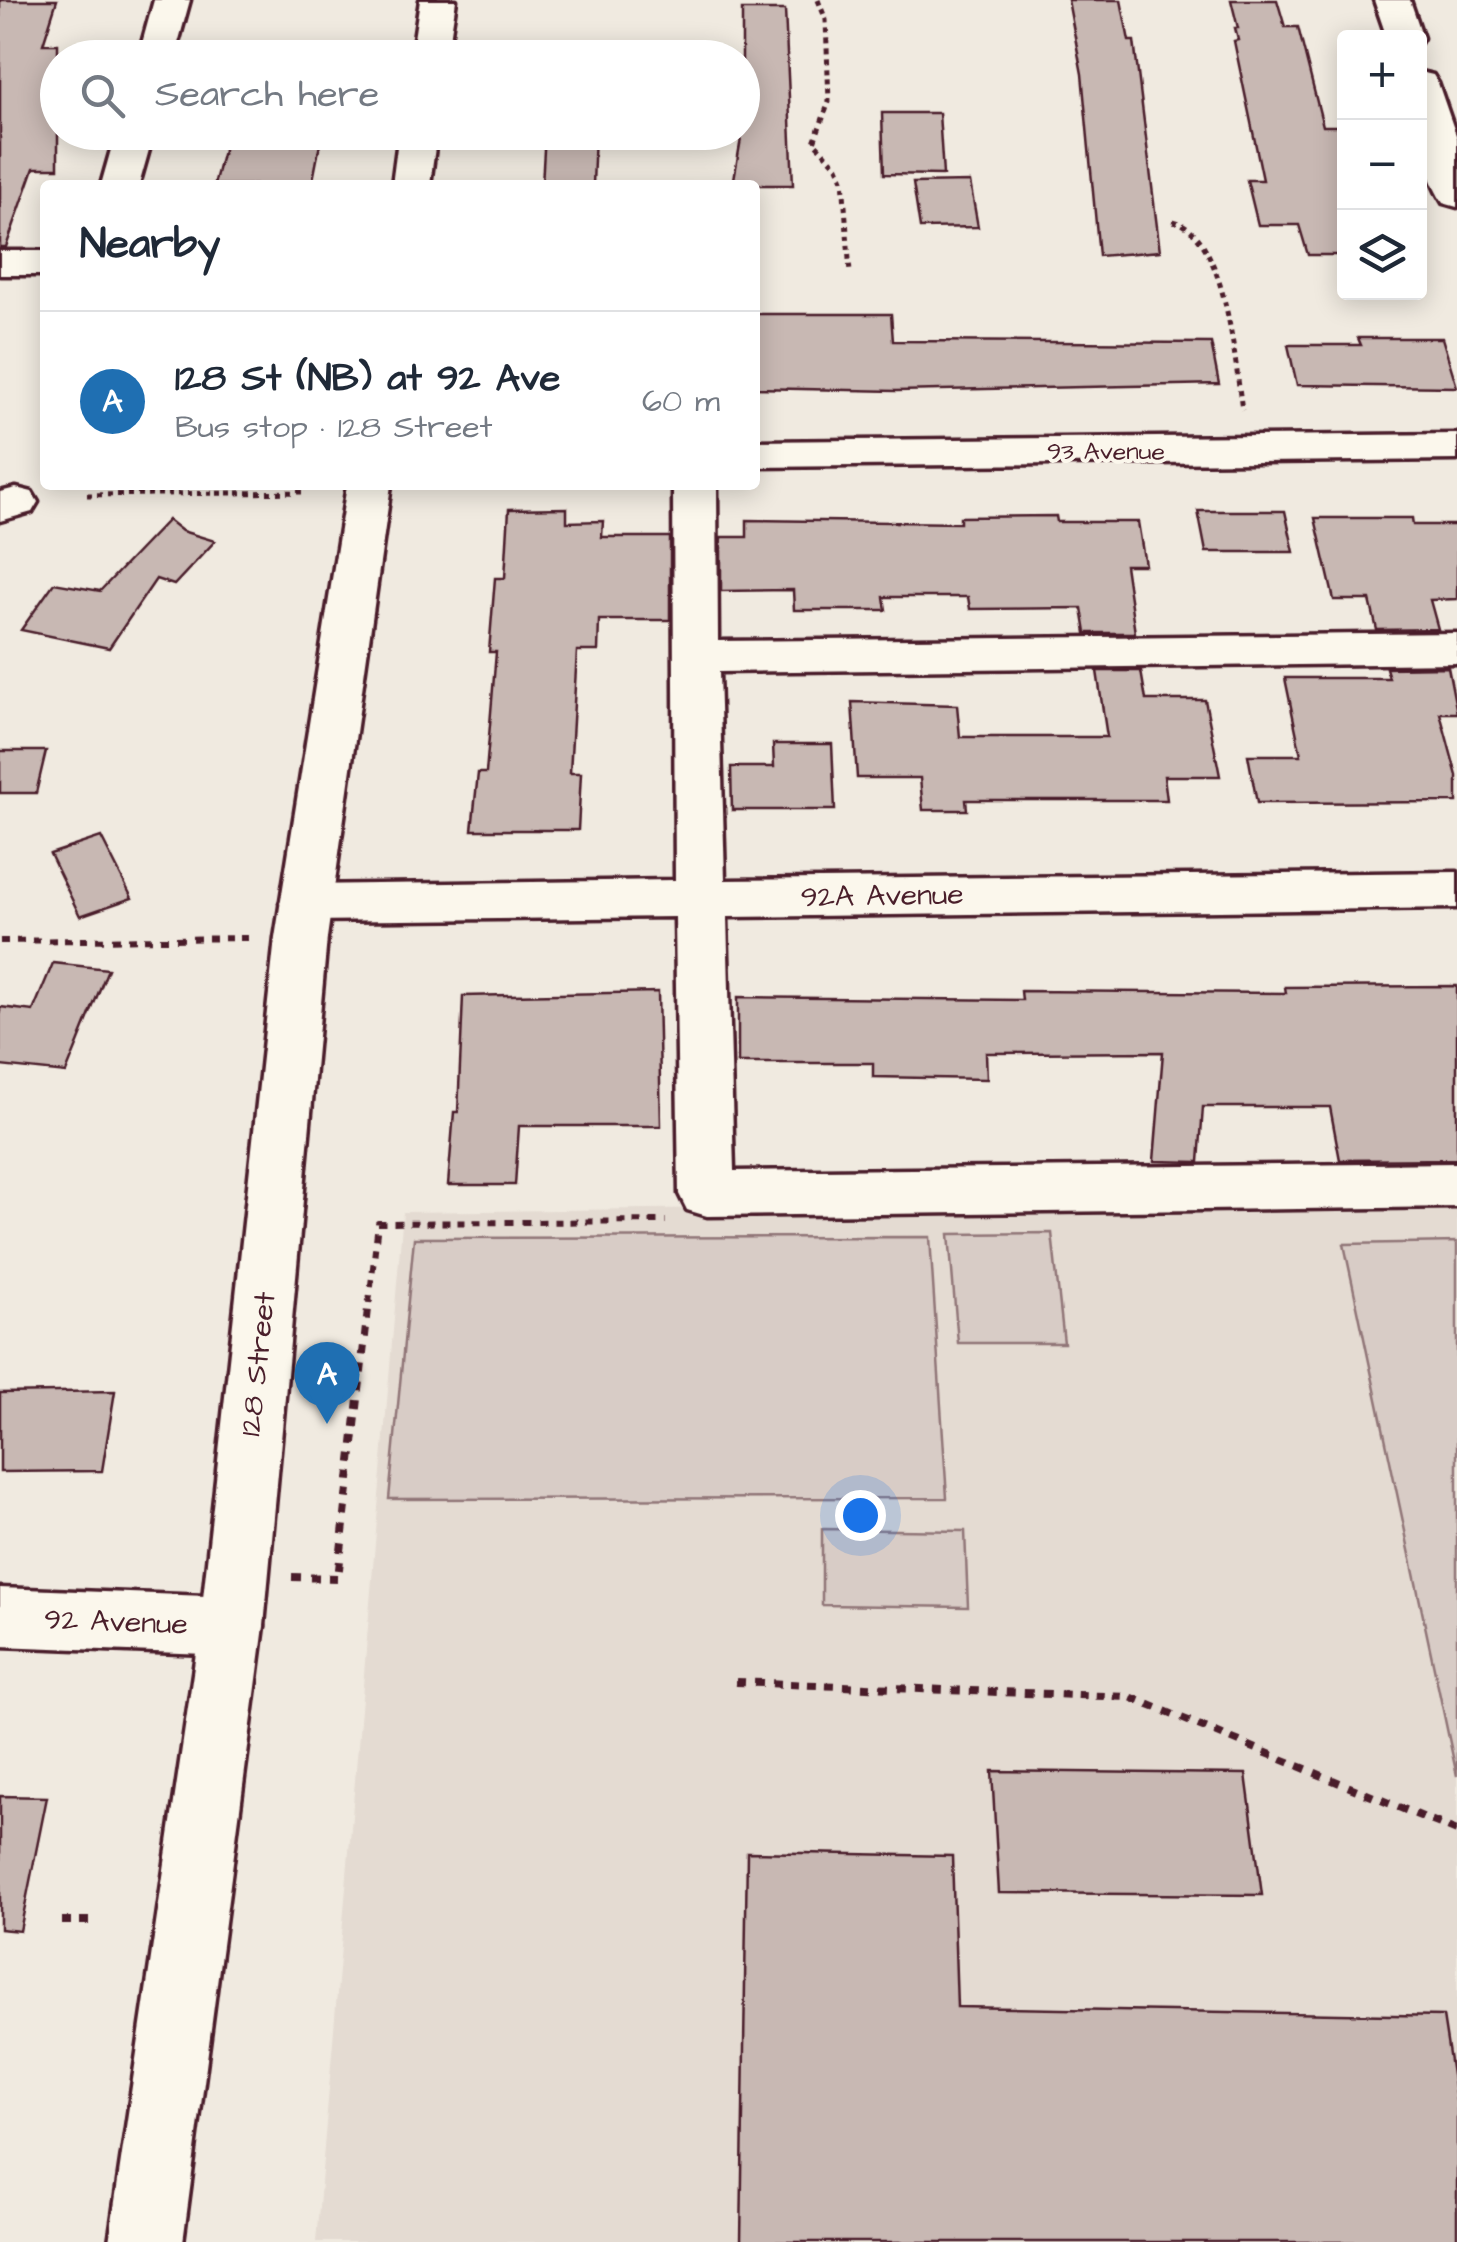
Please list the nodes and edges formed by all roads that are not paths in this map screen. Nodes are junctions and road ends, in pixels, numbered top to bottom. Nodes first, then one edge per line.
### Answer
1 (172, 0) edge
2 (438, 0) edge
3 (1392, 0) edge
4 (1401, 30) edge
5 (161, 40) edge
6 (432, 40) edge
7 (1427, 95) edge
8 (1445, 127) edge
9 (129, 150) edge
10 (416, 150) edge
11 (121, 180) edge
12 (412, 180) edge
13 (1457, 195) edge
14 (0, 263) edge
15 (40, 263) edge
16 (1457, 447) edge
17 (760, 454) edge
18 (368, 490) edge
19 (695, 490) edge
20 (1457, 648) edge
21 (694, 657) junction
22 (1457, 890) edge
23 (700, 898) junction
24 (306, 902) junction
25 (1457, 1184) edge
26 (0, 1617) edge
27 (232, 1626) junction
28 (146, 2242) edge

1 - 5 street
2 - 6 street
3 - 4 street
7 - 8 street
8 - 13 street
9 - 11 street
10 - 12 street
14 - 15 street
16 - 17 street, 93 Avenue
18 - 24 street, 128 Street
19 - 21 street
20 - 21 street
21 - 23 street
22 - 23 street, 92A Avenue
23 - 24 street, 92A Avenue
23 - 25 street
24 - 27 street, 128 Street
26 - 27 street, 92 Avenue
27 - 28 street, 128 Street

